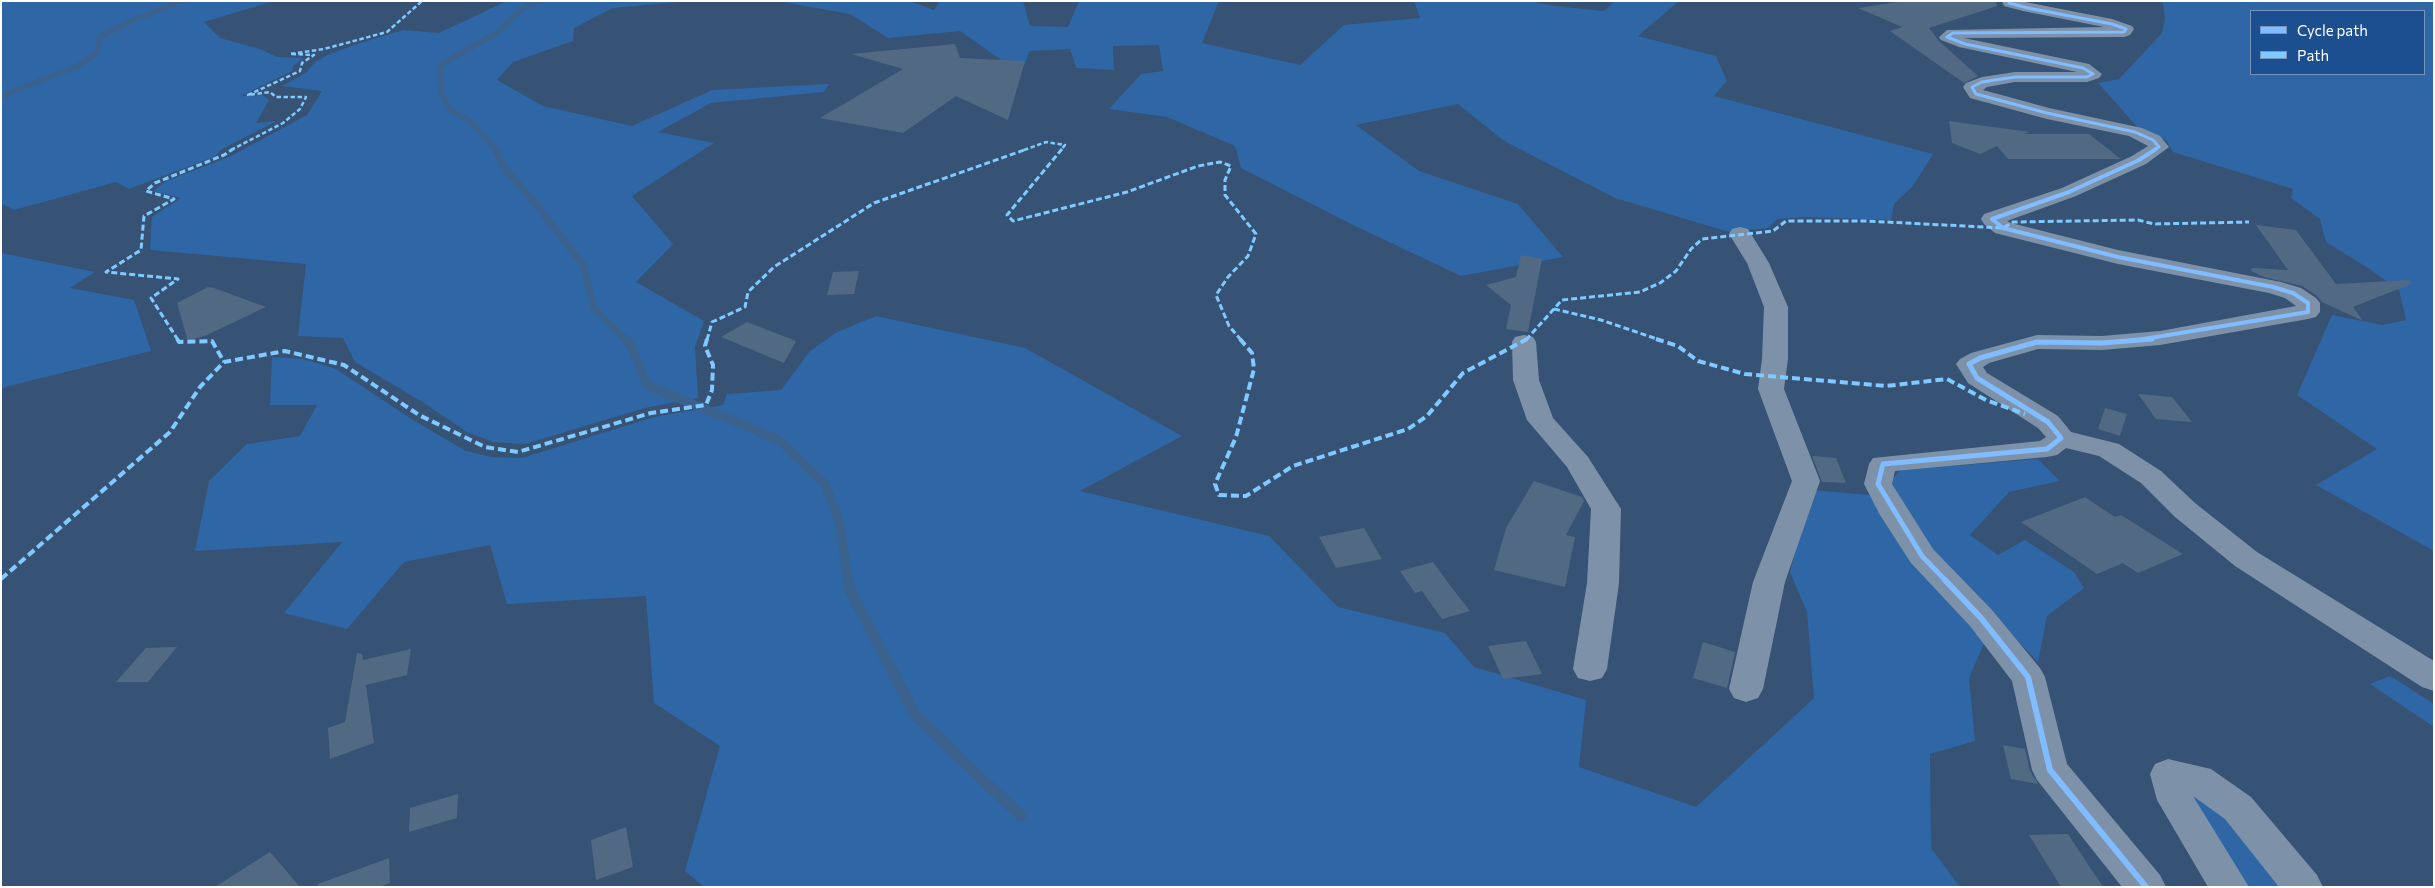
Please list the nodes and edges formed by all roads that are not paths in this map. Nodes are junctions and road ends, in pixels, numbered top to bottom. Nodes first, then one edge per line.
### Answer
1 (2010, 1) edge
2 (1740, 234) dead end
3 (1524, 342) dead end
4 (2061, 438) junction
5 (1590, 669) dead end
6 (2434, 678) edge
7 (1746, 689) dead end
8 (2146, 887) edge
9 (2229, 887) edge
10 (2303, 887) edge

1 - 4 street
2 - 7 street
3 - 5 street
4 - 6 street
4 - 8 street
9 - 10 street

